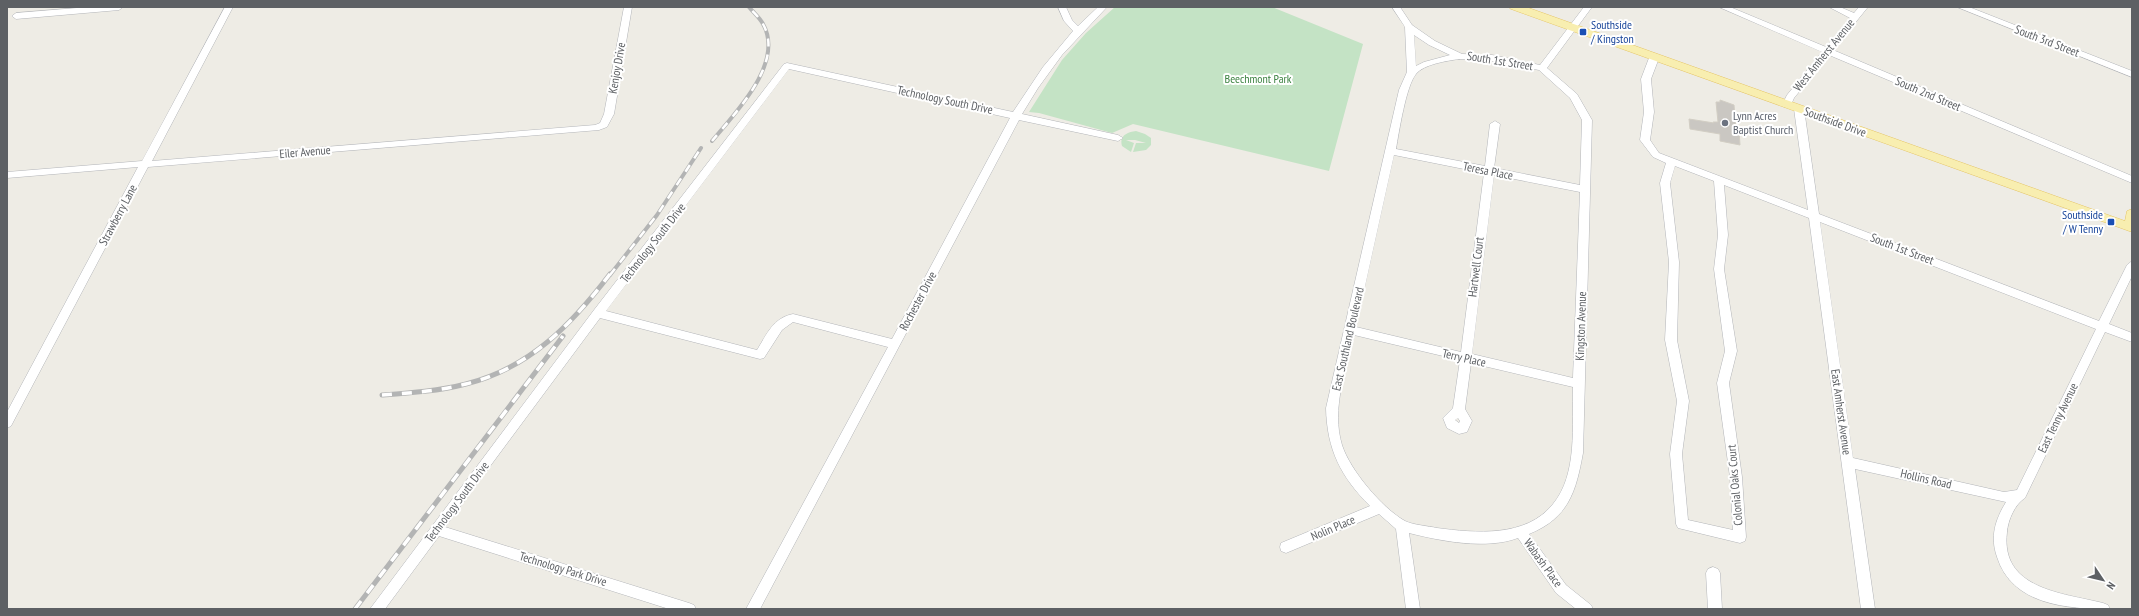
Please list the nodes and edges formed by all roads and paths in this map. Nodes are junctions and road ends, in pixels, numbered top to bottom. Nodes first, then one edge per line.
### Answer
1 (119, 7) edge
2 (229, 7) edge
3 (628, 7) edge
4 (1062, 7) edge
5 (1103, 7) edge
6 (1396, 7) edge
7 (1515, 7) edge
8 (1588, 7) edge
9 (1723, 7) edge
10 (1833, 7) edge
11 (1864, 7) edge
12 (1961, 7) edge
13 (16, 16) dead end
14 (1856, 17) junction
15 (1409, 27) junction
16 (1573, 28) junction
17 (1077, 30) junction
18 (1828, 51) junction
19 (1458, 55) junction
20 (1654, 58) junction
21 (1542, 68) junction
22 (1412, 72) junction
23 (2132, 74) edge
24 (1793, 107) junction
25 (1018, 116) junction
26 (1495, 124) dead end
27 (602, 126) joint
28 (1118, 138) dead end
29 (1391, 151) junction
30 (1671, 161) junction
31 (144, 164) junction
32 (1488, 171) junction
33 (7, 175) edge
34 (1718, 180) junction
35 (2132, 180) edge
36 (1586, 190) junction
37 (1813, 214) junction
38 (2132, 214) edge
39 (2132, 230) edge
40 (2132, 264) edge
41 (598, 313) junction
42 (2103, 326) junction
43 (1350, 330) junction
44 (2132, 338) edge
45 (894, 344) junction
46 (1464, 358) junction
47 (1579, 384) junction
48 (1459, 410) dead end
49 (7, 423) edge
50 (1847, 462) junction
51 (2010, 497) junction
52 (1380, 508) junction
53 (1402, 526) junction
54 (436, 530) junction
55 (1520, 531) junction
56 (1286, 547) dead end
57 (1713, 573) dead end
58 (377, 609) edge
59 (689, 609) edge
60 (753, 609) edge
61 (1413, 609) edge
62 (1586, 609) edge
63 (1715, 609) edge
64 (1868, 609) edge
65 (2103, 609) edge

1 - 13 street
2 - 31 street, Strawberry Lane
3 - 27 street, Kenjoy Drive
4 - 17 street
5 - 17 street, Rochester Drive
6 - 15 street
7 - 16 main road, Southside Drive
8 - 16 street
9 - 18 street, South 2nd Street
10 - 14 street
11 - 14 street, West Amherst Avenue
12 - 23 street, South 3rd Street
14 - 18 street, West Amherst Avenue
15 - 19 street, South 1st Street
15 - 22 street, East Southland Boulevard
16 - 20 main road, Southside Drive
16 - 21 street
17 - 25 street, Rochester Drive
18 - 24 street, West Amherst Avenue
18 - 35 street, South 2nd Street
19 - 21 street, South 1st Street
19 - 22 street, South 1st Street
20 - 24 main road, Southside Drive
20 - 30 street
21 - 36 street, Kingston Avenue
22 - 29 street, East Southland Boulevard
24 - 37 street, West Amherst Avenue
24 - 39 main road, Southside Drive
25 - 28 street
25 - 41 street, Technology South Drive
25 - 45 street, Rochester Drive
26 - 32 street, Hartwell Court
27 - 31 street, Eiler Avenue
29 - 32 street, Teresa Place
29 - 43 street, East Southland Boulevard
30 - 34 street, South 1st Street
30 - 34 street, Colonial Oaks Court
31 - 33 street, Eiler Avenue
31 - 49 street, Strawberry Lane
32 - 36 street, Teresa Place
32 - 46 street, Hartwell Court
34 - 37 street, South 1st Street
36 - 47 street, Kingston Avenue
37 - 42 street, South 1st Street
37 - 50 street, East Amherst Avenue
38 - 39 main road
40 - 42 street, East Tenny Avenue
41 - 45 street
41 - 54 street, Technology South Drive
42 - 44 street, South 1st Street
42 - 51 street, East Tenny Avenue
43 - 46 street, Terry Place
43 - 52 street, East Southland Boulevard
45 - 60 street, Rochester Drive
46 - 47 street, Terry Place
46 - 48 street, Hartwell Court
47 - 55 street, Kingston Avenue
50 - 51 street, Hollins Road
50 - 64 street, East Amherst Avenue
51 - 65 street, East Tenny Avenue
52 - 53 street, East Southland Boulevard
52 - 56 street, Nolin Place
53 - 55 street, Kingston Avenue
53 - 61 street
54 - 58 street, Technology South Drive
54 - 59 street, Technology Park Drive
55 - 62 street, Wabash Place
57 - 63 street

